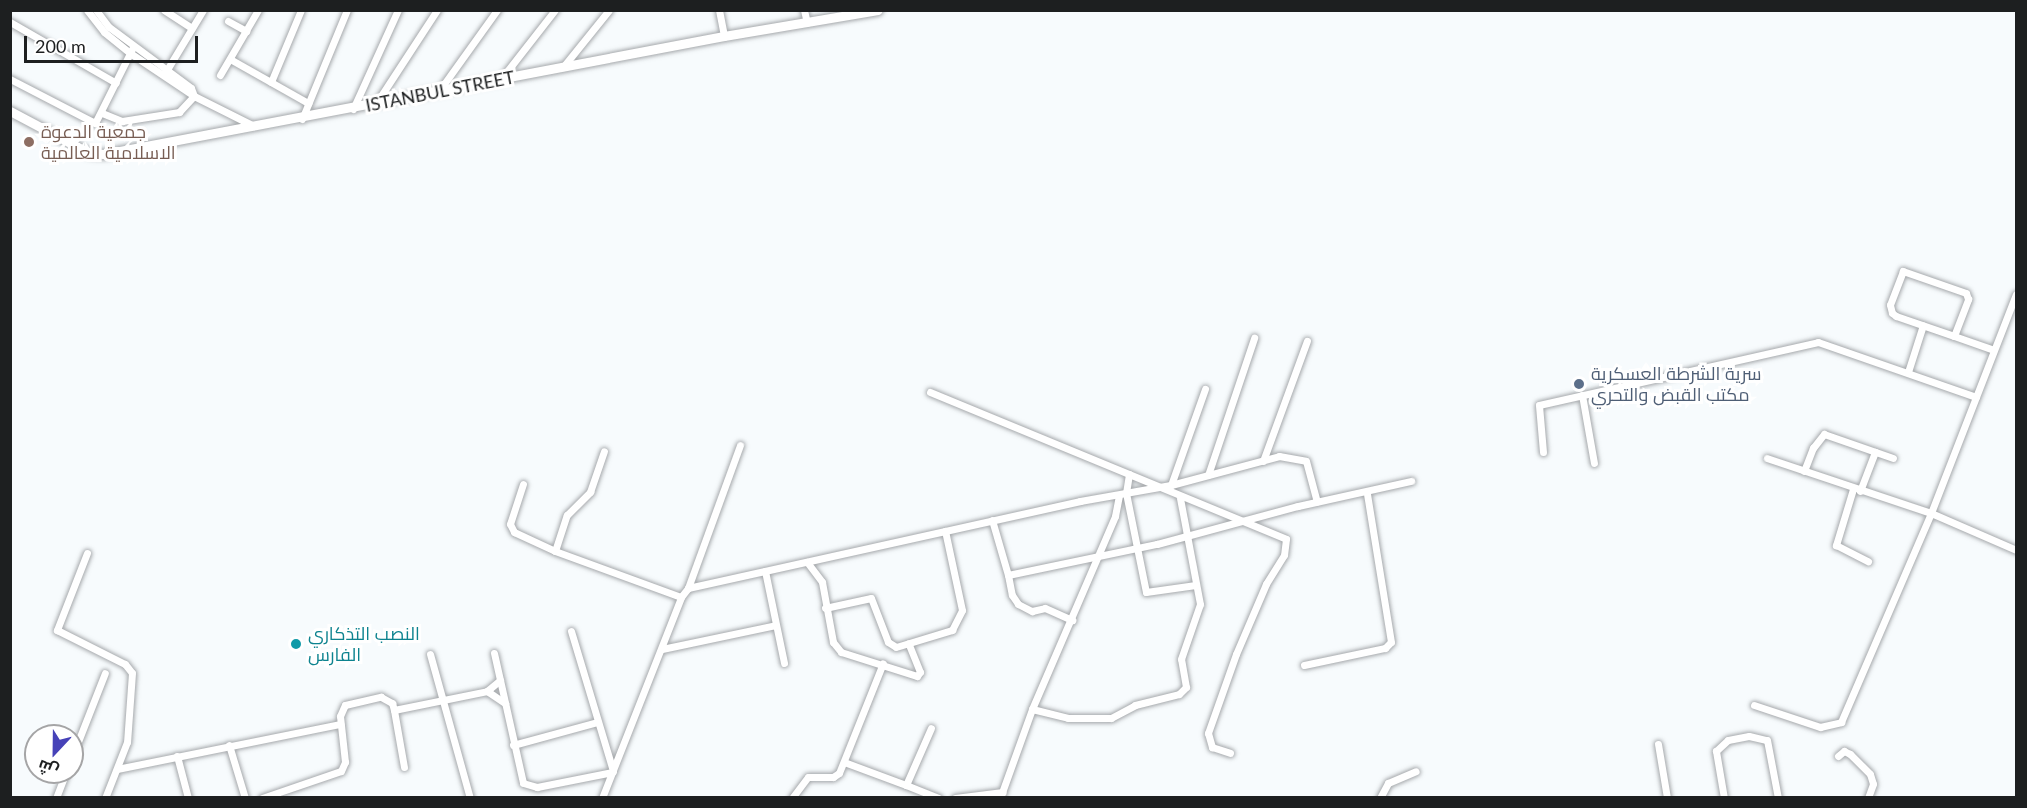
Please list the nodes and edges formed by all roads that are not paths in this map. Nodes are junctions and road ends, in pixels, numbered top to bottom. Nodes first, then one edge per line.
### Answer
1 (87, 10) edge
2 (96, 10) edge
3 (164, 10) edge
4 (203, 10) edge
5 (258, 10) edge
6 (301, 10) edge
7 (347, 10) edge
8 (398, 10) edge
9 (437, 10) edge
10 (497, 10) edge
11 (555, 10) edge
12 (609, 10) edge
13 (719, 10) edge
14 (804, 10) edge
15 (878, 10) edge
16 (228, 21) dead end
17 (10, 22) edge
18 (807, 23) junction
19 (192, 28) junction
20 (246, 32) junction
21 (724, 36) junction
22 (132, 50) junction
23 (230, 59) junction
24 (563, 67) junction
25 (165, 73) junction
26 (220, 75) dead end
27 (10, 79) edge
28 (501, 79) junction
29 (271, 82) junction
30 (116, 83) junction
31 (439, 91) junction
32 (194, 96) junction
33 (308, 103) junction
34 (375, 104) junction
35 (353, 109) junction
36 (10, 111) edge
37 (102, 113) junction
38 (229, 114) junction
39 (302, 118) junction
40 (256, 127) junction
41 (228, 132) junction
42 (2016, 294) edge
43 (1923, 325) junction
44 (1954, 336) junction
45 (1254, 338) dead end
46 (1307, 341) dead end
47 (1994, 350) junction
48 (1908, 372) junction
49 (1205, 389) dead end
50 (930, 392) dead end
51 (1582, 395) junction
52 (1977, 396) junction
53 (740, 445) dead end
54 (604, 451) dead end
55 (1543, 452) dead end
56 (1875, 452) junction
57 (1767, 458) dead end
58 (1893, 458) dead end
59 (1263, 461) junction
60 (1594, 464) dead end
61 (1803, 471) junction
62 (1128, 474) junction
63 (1208, 475) junction
64 (1411, 482) dead end
65 (523, 484) dead end
66 (1171, 485) junction
67 (1155, 488) junction
68 (1857, 490) junction
69 (1367, 493) junction
70 (1122, 494) junction
71 (1180, 498) junction
72 (1317, 502) junction
73 (1930, 513) junction
74 (992, 520) junction
75 (1245, 522) junction
76 (945, 531) junction
77 (1188, 537) junction
78 (1135, 549) junction
79 (2016, 550) edge
80 (555, 551) junction
81 (87, 553) dead end
82 (1098, 556) junction
83 (1868, 561) dead end
84 (807, 562) junction
85 (765, 571) junction
86 (1008, 575) junction
87 (1196, 585) junction
88 (688, 588) junction
89 (681, 597) junction
90 (825, 608) junction
91 (1072, 620) junction
92 (776, 625) junction
93 (571, 631) dead end
94 (908, 643) junction
95 (662, 649) junction
96 (494, 653) dead end
97 (430, 654) dead end
98 (784, 663) dead end
99 (883, 663) junction
100 (1304, 665) dead end
101 (105, 673) dead end
102 (500, 680) junction
103 (487, 691) junction
104 (442, 701) junction
105 (505, 703) junction
106 (1754, 705) dead end
107 (1032, 709) junction
108 (394, 710) junction
109 (597, 722) junction
110 (341, 724) junction
111 (84, 726) edge
112 (931, 728) dead end
113 (513, 744) junction
114 (1658, 744) dead end
115 (229, 745) junction
116 (1230, 753) dead end
117 (177, 756) junction
118 (1838, 756) dead end
119 (844, 762) junction
120 (404, 767) dead end
121 (117, 769) junction
122 (613, 771) junction
123 (1416, 771) dead end
124 (906, 785) junction
125 (1001, 795) edge
126 (105, 798) edge
127 (188, 798) edge
128 (245, 798) edge
129 (262, 798) edge
130 (470, 798) edge
131 (602, 798) edge
132 (792, 798) edge
133 (938, 798) edge
134 (955, 798) edge
135 (1380, 798) edge
136 (1667, 798) edge
137 (1724, 798) edge
138 (1778, 798) edge
139 (1868, 798) edge

1 - 22 street
2 - 22 street
3 - 19 street
4 - 19 street
5 - 20 street
6 - 29 street
7 - 33 street
8 - 35 street
9 - 34 street
10 - 31 street
11 - 28 street
12 - 24 street
13 - 21 street
14 - 18 street
15 - 18 street, ISTANBUL STREET
16 - 20 street
17 - 30 street
18 - 21 street, ISTANBUL STREET
19 - 25 street
20 - 23 street
21 - 24 street, ISTANBUL STREET
22 - 25 street
22 - 30 street
23 - 26 street
23 - 29 street
24 - 28 street, ISTANBUL STREET
25 - 32 street
27 - 37 street
28 - 31 street, ISTANBUL STREET
29 - 33 street
30 - 37 street
31 - 34 street, ISTANBUL STREET
32 - 37 street
32 - 38 street
33 - 39 street
34 - 35 street, ISTANBUL STREET
35 - 39 street, ISTANBUL STREET
36 - 41 street, ISTANBUL STREET
38 - 40 street
38 - 41 street
39 - 40 street, ISTANBUL STREET
40 - 41 street, ISTANBUL STREET
42 - 47 street
43 - 44 street
43 - 44 street
43 - 48 street
44 - 47 street
45 - 63 street
46 - 59 street
47 - 52 street
48 - 51 street
48 - 52 street
49 - 66 street
50 - 62 street
51 - 55 street
51 - 60 street
52 - 73 street
53 - 88 street
54 - 80 street
56 - 58 street
56 - 61 street
56 - 68 street
57 - 61 street
59 - 63 street
59 - 72 street
61 - 68 street
62 - 67 street
62 - 70 street
63 - 66 street
64 - 69 street
65 - 80 street
66 - 67 street
67 - 70 street
67 - 71 street
68 - 73 street
68 - 83 street
69 - 72 street
69 - 100 street
70 - 74 street
70 - 78 street
70 - 82 street
71 - 75 street
71 - 77 street
72 - 75 street
73 - 79 street
73 - 106 street
74 - 76 street
74 - 86 street
75 - 77 street
75 - 116 street
76 - 84 street
76 - 94 street
77 - 78 street
77 - 87 street
78 - 82 street
78 - 87 street
80 - 89 street
81 - 121 street
82 - 86 street
82 - 91 street
84 - 85 street
84 - 90 street
85 - 88 street
85 - 92 street
86 - 91 street
87 - 107 street
88 - 89 street
89 - 95 street
90 - 94 street
90 - 99 street
91 - 107 street
92 - 95 street
92 - 98 street
93 - 109 street
94 - 99 street
95 - 122 street
96 - 102 street
97 - 104 street
99 - 119 street
101 - 111 street
102 - 103 street
102 - 105 street
103 - 104 street
103 - 105 street
104 - 108 street
104 - 130 street
105 - 113 street
107 - 125 street
108 - 110 street
108 - 120 street
109 - 113 street
109 - 122 street
110 - 115 street
110 - 129 street
112 - 124 street
113 - 122 street
114 - 136 street
115 - 117 street
115 - 128 street
117 - 121 street
117 - 127 street
118 - 139 street
119 - 124 street
119 - 132 street
121 - 126 street
122 - 131 street
123 - 135 street
124 - 133 street
125 - 134 street
137 - 138 street

